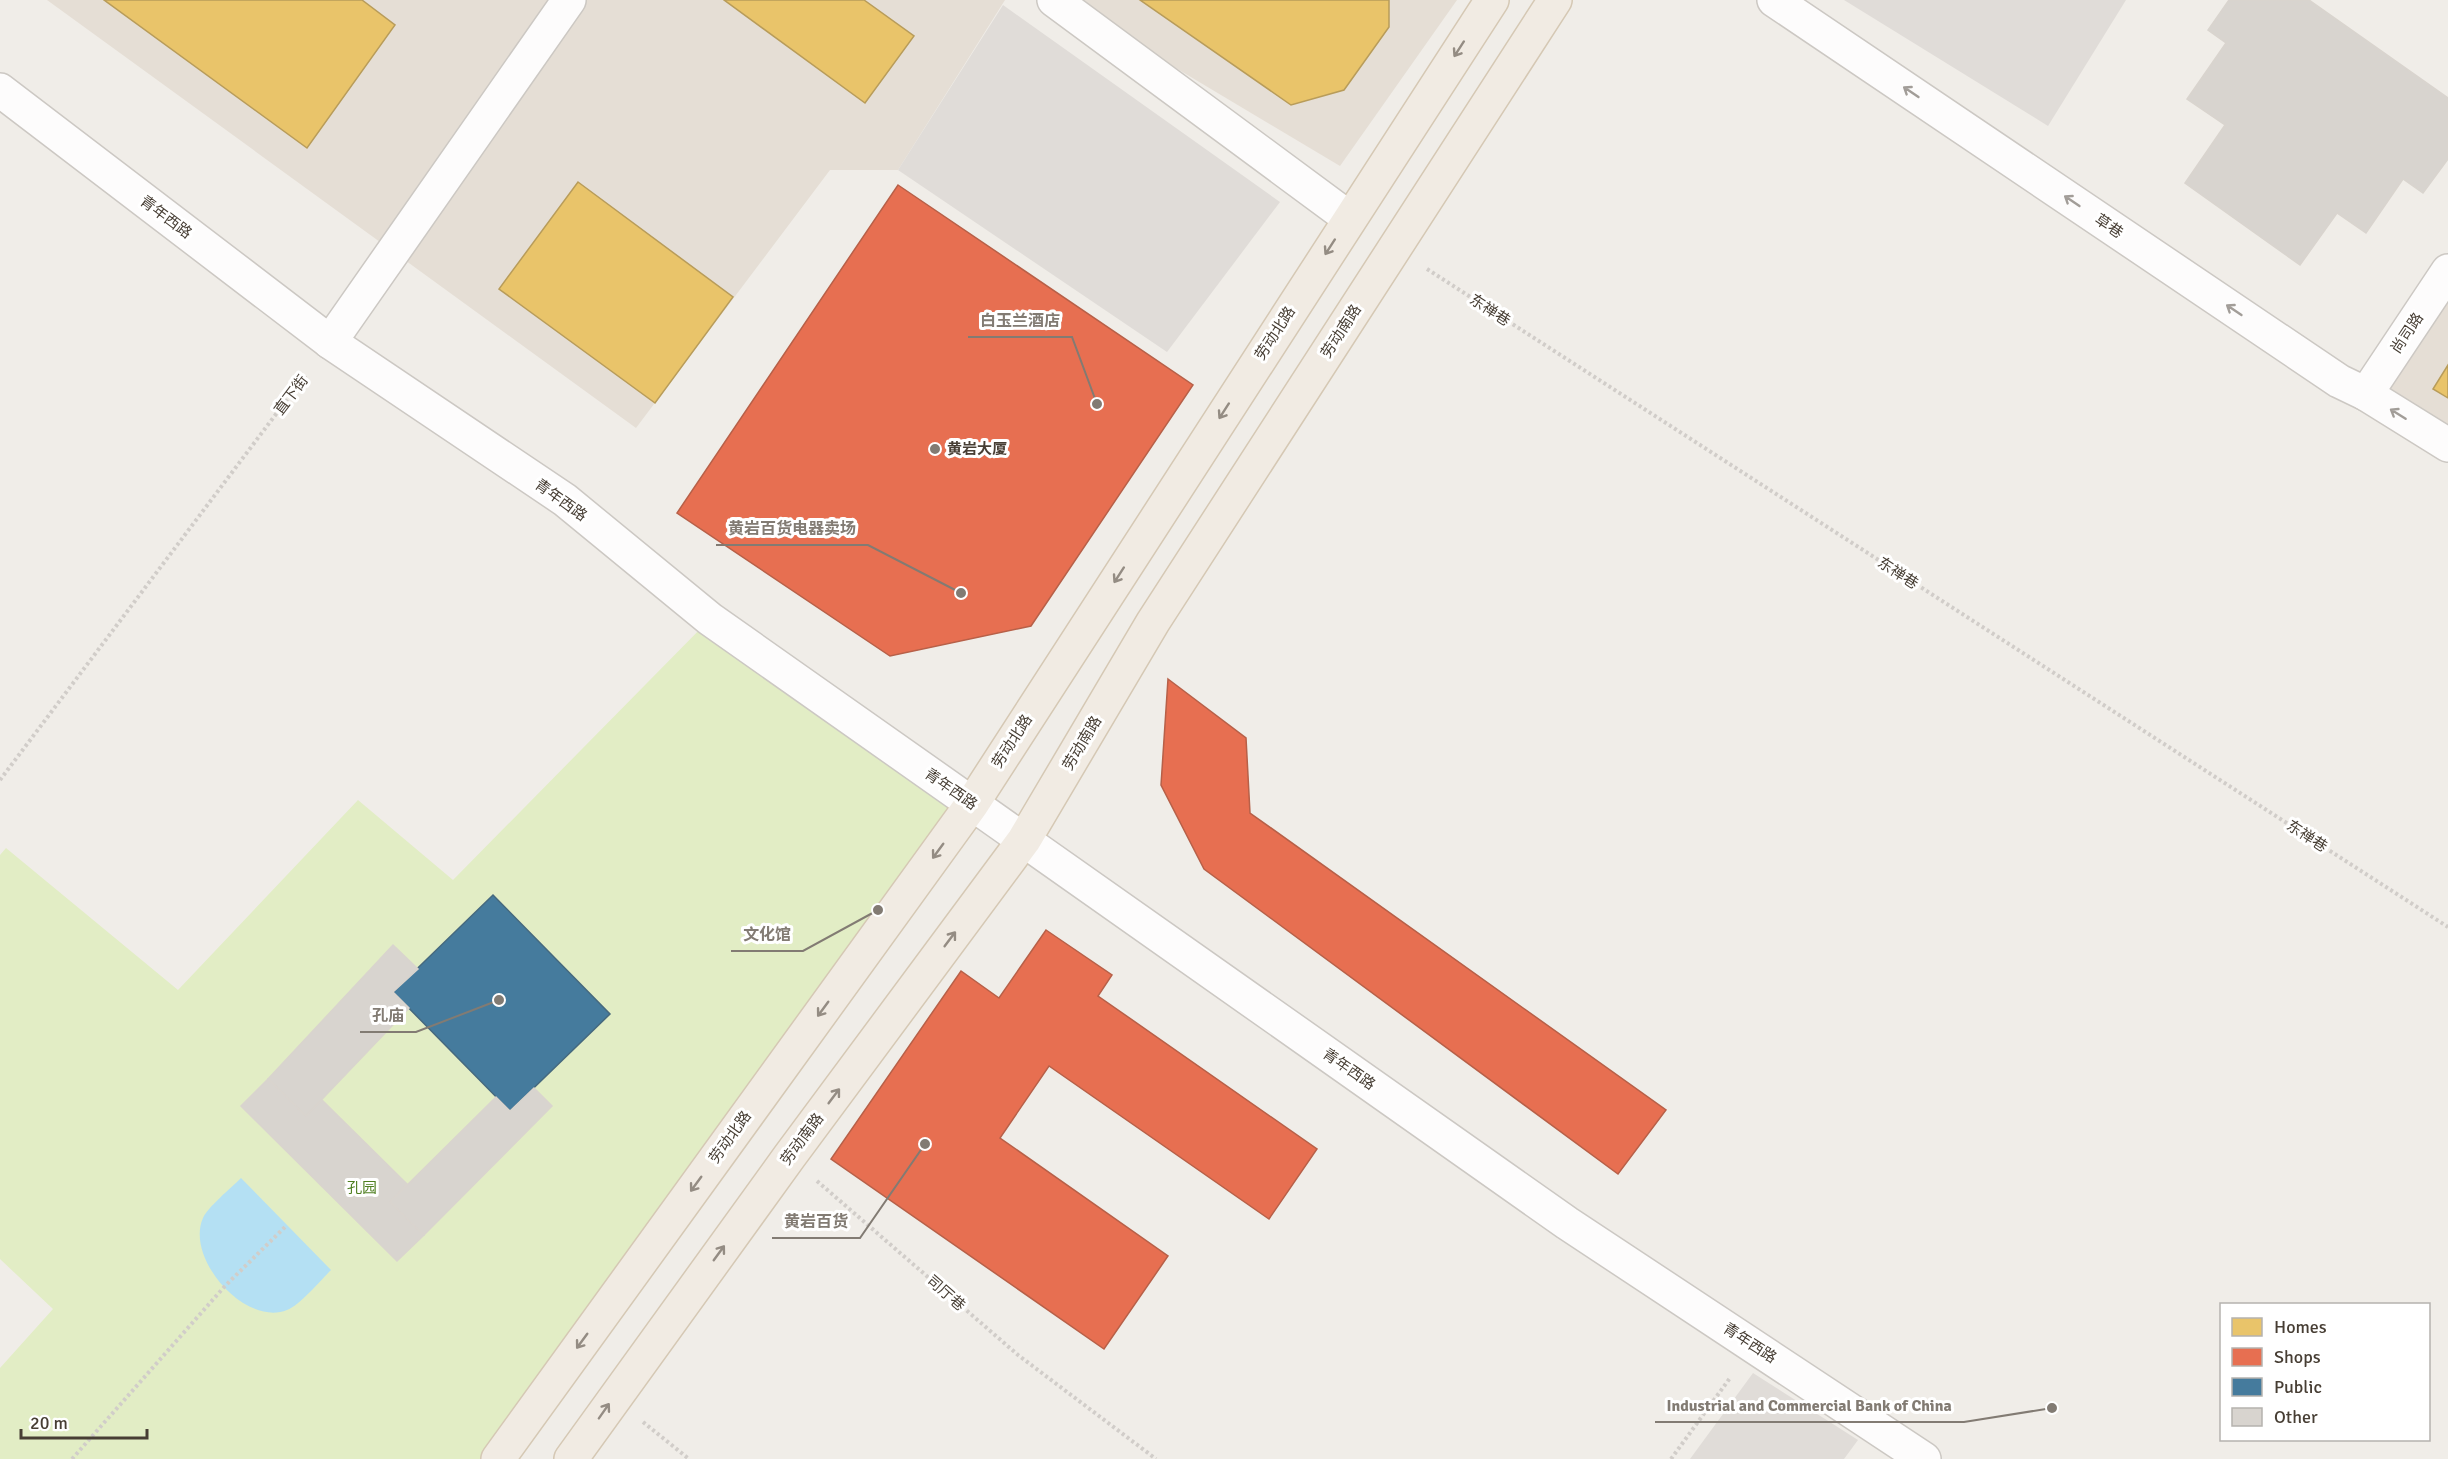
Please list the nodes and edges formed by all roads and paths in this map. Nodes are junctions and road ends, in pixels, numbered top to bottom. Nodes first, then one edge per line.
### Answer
1 (568, 0) edge
2 (1054, 0) edge
3 (1492, 0) edge
4 (1555, 0) edge
5 (1774, 0) edge
6 (0, 90) edge
7 (1349, 218) junction
8 (1394, 248) junction
9 (2448, 271) edge
10 (330, 342) junction
11 (2366, 394) junction
12 (2448, 446) edge
13 (0, 780) edge
14 (972, 804) junction
15 (1024, 840) junction
16 (2448, 927) edge
17 (789, 1157) junction
18 (287, 1225) dead end
19 (1754, 1346) junction
20 (72, 1459) edge
21 (498, 1459) edge
22 (571, 1459) edge
23 (1156, 1459) edge
24 (1671, 1459) edge
25 (1924, 1459) edge

1 - 10 street
2 - 7 street
3 -> 7 main road, 劳动北路
4 - 8 main road, 劳动南路
11 -> 5 street, 草巷
6 - 10 street, 青年西路
7 -> 14 main road, 劳动北路
8 - 15 main road, 劳动南路
8 - 16 path, 东禅巷
9 - 11 street, 尚司路
10 - 13 path, 直下街
10 - 14 street, 青年西路
12 -> 11 street, 草巷
14 - 15 street, 青年西路
14 -> 21 main road, 劳动北路
17 -> 15 main road, 劳动南路
15 - 19 street, 青年西路
22 -> 17 main road, 劳动南路
17 - 23 path, 司厅巷
18 - 20 path
19 - 24 path
19 - 25 street, 青年西路

